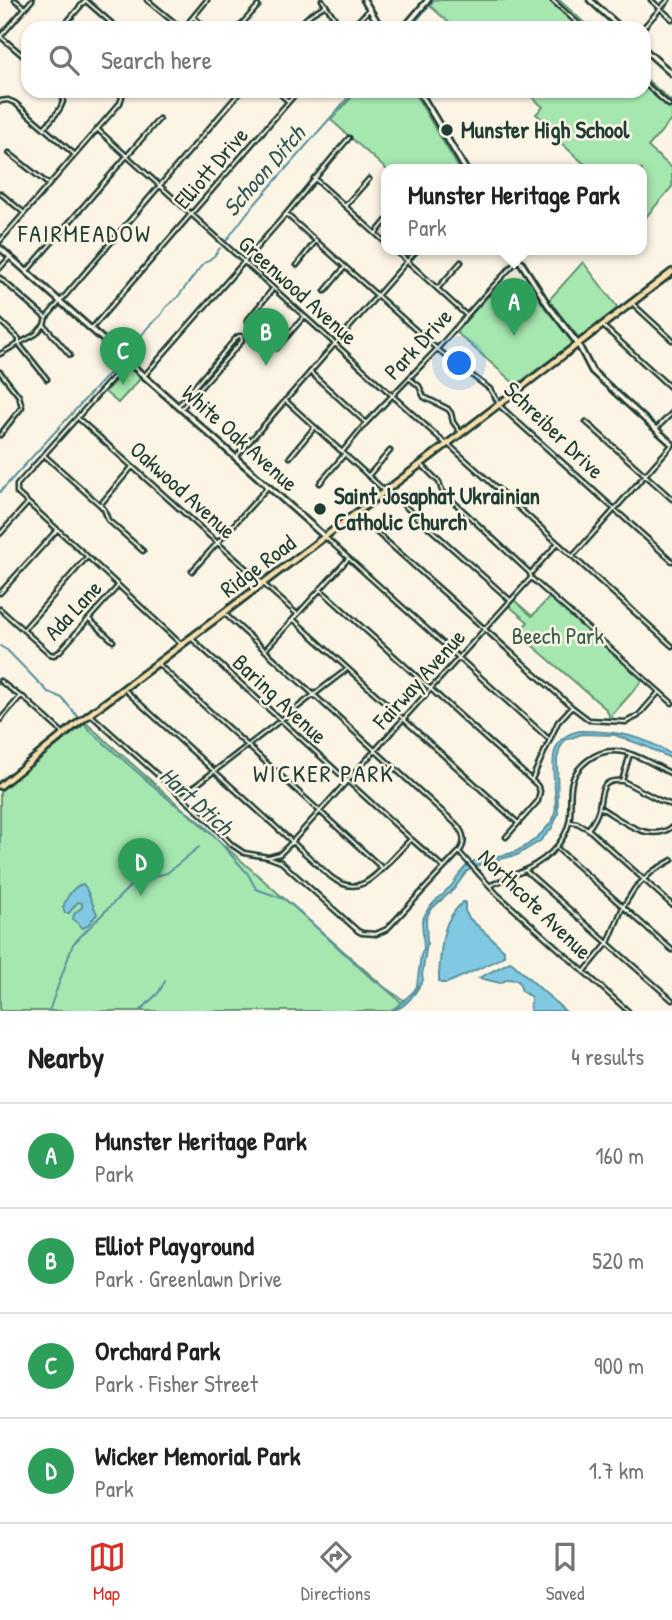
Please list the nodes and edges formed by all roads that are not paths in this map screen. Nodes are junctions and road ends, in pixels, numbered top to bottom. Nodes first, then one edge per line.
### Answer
1 (15, 0) edge
2 (32, 0) edge
3 (85, 0) edge
4 (147, 0) edge
5 (208, 0) edge
6 (322, 0) edge
7 (364, 0) edge
8 (428, 0) edge
9 (552, 0) edge
10 (590, 0) edge
11 (651, 0) edge
12 (668, 0) edge
13 (326, 5) junction
14 (258, 6) dead end
15 (25, 8) junction
16 (370, 9) junction
17 (660, 9) junction
18 (193, 17) junction
19 (672, 19) edge
20 (68, 21) edge
21 (109, 21) edge
22 (173, 21) edge
23 (189, 21) edge
24 (198, 21) edge
25 (244, 21) edge
26 (304, 21) edge
27 (337, 21) edge
28 (358, 21) edge
29 (378, 21) edge
30 (410, 21) edge
31 (575, 21) edge
32 (613, 21) edge
33 (649, 21) edge
34 (0, 36) edge
35 (21, 54) edge
36 (651, 55) edge
37 (672, 74) edge
38 (651, 89) edge
39 (64, 98) edge
40 (122, 98) edge
41 (235, 98) edge
42 (285, 98) edge
43 (292, 98) edge
44 (423, 98) edge
45 (0, 101) edge
46 (289, 102) junction
47 (669, 105) dead end
48 (159, 119) dead end
49 (44, 128) junction
50 (97, 129) junction
51 (349, 138) dead end
52 (9, 153) dead end
53 (75, 155) junction
54 (128, 156) junction
55 (462, 164) edge
56 (314, 178) junction
57 (369, 179) dead end
58 (159, 184) junction
59 (49, 185) junction
60 (0, 193) edge
61 (345, 206) junction
62 (24, 213) junction
63 (191, 214) junction
64 (286, 214) junction
65 (381, 227) edge
66 (376, 233) junction
67 (381, 238) edge
68 (0, 241) edge
69 (316, 241) junction
70 (0, 248) edge
71 (400, 255) edge
72 (413, 255) edge
73 (516, 255) edge
74 (10, 257) junction
75 (519, 259) junction
76 (243, 262) junction
77 (407, 262) junction
78 (461, 262) dead end
79 (296, 265) dead end
80 (0, 268) edge
81 (345, 268) junction
82 (27, 272) junction
83 (672, 272) edge
84 (0, 278) edge
85 (438, 289) junction
86 (273, 290) junction
87 (325, 291) dead end
88 (377, 296) junction
89 (59, 301) junction
90 (632, 303) junction
91 (467, 315) junction
92 (304, 317) junction
93 (46, 318) junction
94 (247, 320) dead end
95 (0, 321) edge
96 (44, 325) junction
97 (603, 325) junction
98 (91, 328) junction
99 (672, 340) edge
100 (19, 344) junction
101 (578, 344) junction
102 (334, 345) junction
103 (277, 348) dead end
104 (437, 349) junction
105 (0, 354) edge
106 (70, 355) dead end
107 (128, 361) junction
108 (0, 372) edge
109 (310, 372) junction
110 (144, 376) junction
111 (409, 378) junction
112 (47, 379) dead end
113 (672, 389) edge
114 (391, 396) junction
115 (285, 400) junction
116 (499, 404) junction
117 (180, 408) junction
118 (672, 413) edge
119 (79, 418) junction
120 (586, 422) dead end
121 (366, 423) junction
122 (315, 427) junction
123 (656, 429) junction
124 (461, 433) junction
125 (0, 435) edge
126 (672, 444) edge
127 (447, 445) junction
128 (390, 451) dead end
129 (344, 453) junction
130 (44, 455) junction
131 (290, 457) dead end
132 (235, 458) junction
133 (421, 464) junction
134 (133, 466) junction
135 (645, 474) junction
136 (368, 476) junction
137 (320, 483) dead end
138 (268, 487) junction
139 (387, 491) junction
140 (672, 491) edge
141 (668, 495) junction
142 (672, 499) edge
143 (28, 503) junction
144 (100, 505) junction
145 (615, 509) junction
146 (356, 514) junction
147 (58, 529) junction
148 (0, 534) edge
149 (325, 537) junction
150 (218, 542) junction
151 (558, 544) junction
152 (143, 551) dead end
153 (573, 556) junction
154 (88, 557) junction
155 (348, 558) junction
156 (672, 561) edge
157 (192, 571) dead end
158 (531, 576) junction
159 (265, 583) junction
160 (118, 585) junction
161 (320, 589) junction
162 (0, 593) edge
163 (510, 601) junction
164 (0, 609) edge
165 (225, 613) junction
166 (298, 614) junction
167 (88, 618) junction
168 (293, 619) junction
169 (23, 630) junction
170 (485, 630) junction
171 (191, 639) junction
172 (113, 641) dead end
173 (183, 645) junction
174 (672, 646) edge
175 (265, 650) junction
176 (459, 659) junction
177 (158, 664) junction
178 (347, 669) junction
179 (0, 681) edge
180 (124, 689) junction
181 (432, 690) junction
182 (659, 692) junction
183 (313, 695) junction
184 (20, 697) junction
185 (672, 703) edge
186 (572, 707) junction
187 (88, 716) junction
188 (0, 720) edge
189 (404, 720) junction
190 (280, 721) junction
191 (64, 734) junction
192 (550, 740) junction
193 (248, 746) junction
194 (375, 751) junction
195 (631, 753) junction
196 (215, 771) junction
197 (672, 774) edge
198 (531, 780) junction
199 (622, 781) junction
200 (347, 782) junction
201 (0, 786) edge
202 (182, 796) junction
203 (672, 805) edge
204 (599, 807) junction
205 (320, 811) junction
206 (570, 822) junction
207 (519, 824) junction
208 (672, 827) edge
209 (588, 830) junction
210 (506, 838) dead end
211 (411, 839) junction
212 (292, 842) junction
213 (556, 848) junction
214 (459, 852) junction
215 (268, 857) junction
216 (672, 860) edge
217 (444, 868) junction
218 (383, 869) junction
219 (526, 870) junction
220 (643, 879) junction
221 (489, 886) junction
222 (672, 905) edge
223 (623, 907) junction
224 (608, 943) junction
225 (672, 950) edge
226 (584, 972) junction
227 (672, 1000) edge
228 (628, 1011) edge

1 - 15 street
2 - 15 street
3 - 20 street
3 - 21 street
4 - 22 street
5 - 18 street
6 - 13 street
7 - 16 street
8 - 30 street
9 - 31 street
10 - 32 street
11 - 17 street
12 - 17 street
13 - 26 street
13 - 27 street
14 - 25 street
15 - 34 street
16 - 28 street
16 - 29 street
17 - 19 street
17 - 33 street
18 - 23 street
18 - 24 street
34 - 35 street
36 - 37 street
38 - 47 street
39 - 49 street
40 - 50 street
41 - 58 street
42 - 46 street
43 - 46 street, Elliott Drive
44 - 55 street
45 - 49 street
46 - 63 street, Elliott Drive
48 - 54 street
49 - 53 street
50 - 53 street
50 - 54 street, Greenwood Avenue
51 - 56 street
52 - 59 street
53 - 59 street
54 - 58 street, Greenwood Avenue
54 - 82 street
56 - 61 street
56 - 64 street
57 - 61 street
58 - 63 street, Greenwood Avenue
58 - 89 street
59 - 62 street
60 - 62 street
61 - 66 street
62 - 68 street
63 - 76 street, Greenwood Avenue
63 - 98 street, Elliott Drive
64 - 69 street, Schreiber Drive
64 - 76 street
65 - 66 street
66 - 67 street
69 - 79 street
69 - 81 street, Schreiber Drive
70 - 74 street, White Oak Avenue
71 - 77 street
72 - 77 street
73 - 75 street
74 - 80 street
74 - 82 street, White Oak Avenue
75 - 91 street, Park Drive
75 - 101 street
76 - 86 street, Greenwood Avenue
76 - 110 street
77 - 85 street
77 - 88 street
78 - 85 street
81 - 87 street
81 - 88 street, Schreiber Drive
82 - 89 street, White Oak Avenue
83 - 90 main road, Ridge Road
84 - 93 street
85 - 91 street
86 - 92 street, Greenwood Avenue
86 - 94 street
88 - 102 street
88 - 104 street, Schreiber Drive
89 - 93 street
89 - 98 street, White Oak Avenue
90 - 97 main road, Ridge Road
90 - 99 street
91 - 104 street, Park Drive
92 - 102 street, Greenwood Avenue
92 - 103 street
93 - 96 street
95 - 100 street
96 - 100 street
96 - 106 street
97 - 101 main road, Ridge Road
97 - 113 street
98 - 107 street, White Oak Avenue
100 - 105 street
100 - 112 street
101 - 116 main road, Ridge Road
101 - 123 street
102 - 109 street
102 - 114 street, Greenwood Avenue
104 - 111 street, Park Drive
104 - 116 street, Schreiber Drive
107 - 110 street, White Oak Avenue
107 - 119 street
108 - 125 street
109 - 115 street
109 - 121 street
110 - 117 street, White Oak Avenue
111 - 114 street, Park Drive
111 - 124 street
114 - 121 street, Park Drive
114 - 127 street, Greenwood Avenue
115 - 122 street
115 - 132 street
116 - 124 main road, Ridge Road
116 - 145 street, Schreiber Drive
117 - 117 street
117 - 132 street, White Oak Avenue
118 - 123 street
119 - 130 street
119 - 134 street, Oakwood Avenue
120 - 135 street
121 - 129 street, Park Drive
122 - 129 street
122 - 131 street
123 - 126 street
124 - 127 main road, Ridge Road
126 - 135 street
127 - 133 main road, Ridge Road
127 - 151 street, Greenwood Avenue
128 - 136 street
129 - 136 street
129 - 137 street, Park Drive
130 - 143 street
130 - 144 street
132 - 138 street, White Oak Avenue
133 - 139 main road, Ridge Road
133 - 158 street
134 - 144 street
134 - 150 street, Oakwood Avenue
135 - 141 street
135 - 145 street
136 - 139 street
138 - 149 street, White Oak Avenue
138 - 150 street
139 - 146 main road, Ridge Road
139 - 163 street
140 - 141 street
141 - 142 street
143 - 147 street
143 - 148 street
144 - 152 street
145 - 153 street
145 - 156 street, Schreiber Drive
146 - 149 main road, Ridge Road
146 - 170 street
147 - 154 street
147 - 162 street
149 - 155 street, White Oak Avenue
149 - 159 main road, Ridge Road
150 - 157 street
150 - 159 street, Oakwood Avenue
151 - 153 street, Greenwood Avenue
151 - 158 street, Fairway Avenue
153 - 174 street, Greenwood Avenue
154 - 160 street
154 - 169 street
155 - 161 street
155 - 176 street, White Oak Avenue
158 - 163 street, Fairway Avenue
158 - 182 street
159 - 165 main road, Ridge Road
159 - 166 street, Oakwood Avenue
160 - 167 street, Ada Lane
160 - 173 street
161 - 166 street
161 - 181 street
163 - 170 street, Fairway Avenue
164 - 169 street
165 - 171 main road, Ridge Road
165 - 175 street, Northcote Avenue
166 - 168 street
167 - 169 street, Ada Lane
167 - 172 street
168 - 175 street
168 - 178 street
170 - 176 street, Fairway Avenue
170 - 186 street
171 - 173 main road, Ridge Road
171 - 190 street, Baring Avenue
173 - 177 main road, Ridge Road
175 - 183 street, Northcote Avenue
176 - 181 street, Fairway Avenue
176 - 192 street, White Oak Avenue
177 - 180 main road, Ridge Road
177 - 193 street
178 - 183 street
178 - 189 street
179 - 184 street
180 - 187 main road, Ridge Road
180 - 196 street
181 - 189 street, Fairway Avenue
181 - 198 street
182 - 185 street
182 - 186 street
183 - 190 street
183 - 194 street, Northcote Avenue
184 - 188 street
184 - 191 street
186 - 192 street
187 - 191 main road, Ridge Road
187 - 202 street
189 - 194 street, Fairway Avenue
189 - 207 street
190 - 193 street
190 - 200 street, Baring Avenue
191 - 201 main road, Ridge Road
192 - 198 street
193 - 196 street
193 - 205 street
194 - 200 street, Fairway Avenue
194 - 214 street, Northcote Avenue
195 - 197 street
195 - 199 street
195 - 206 street
196 - 202 street
196 - 212 street
198 - 207 street
199 - 203 street
199 - 204 street
200 - 205 street, Fairway Avenue
200 - 211 street, Baring Avenue
202 - 215 street
204 - 208 street
204 - 209 street
205 - 212 street, Fairway Avenue
205 - 218 street
206 - 209 street
206 - 213 street
207 - 210 street
209 - 220 street
211 - 217 street, Baring Avenue
211 - 218 street
212 - 215 street, Fairway Avenue
212 - 218 street
213 - 219 street
213 - 223 street
214 - 217 street
214 - 221 street, Northcote Avenue
215 - 217 street
216 - 220 street
219 - 221 street
219 - 224 street
220 - 222 street
220 - 223 street
221 - 226 street, Northcote Avenue
223 - 224 street
223 - 225 street
224 - 226 street
224 - 227 street
226 - 228 street, Northcote Avenue

